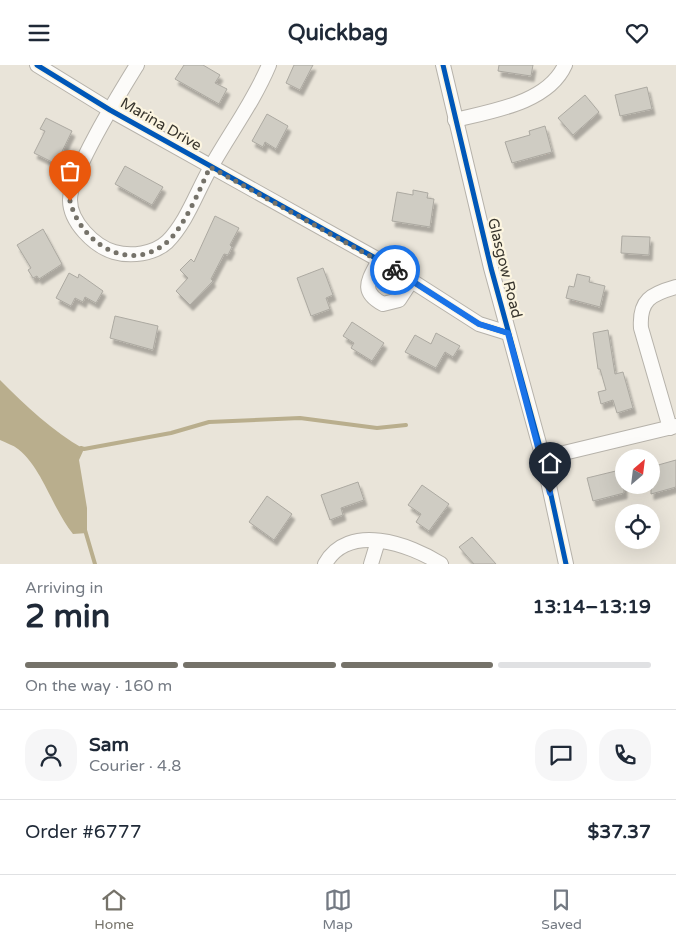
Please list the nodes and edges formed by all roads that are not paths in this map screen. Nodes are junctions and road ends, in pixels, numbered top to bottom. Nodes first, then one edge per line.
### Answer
1 (37, 65) edge
2 (137, 65) edge
3 (269, 65) edge
4 (443, 65) edge
5 (565, 65) edge
6 (110, 110) junction
7 (455, 120) junction
8 (210, 167) junction
9 (379, 260) junction
10 (412, 280) junction
11 (676, 287) edge
12 (508, 333) junction
13 (673, 427) edge
14 (543, 458) junction
15 (378, 541) junction
16 (325, 564) edge
17 (370, 564) edge
18 (441, 564) edge
19 (566, 564) edge

1 - 6 street, Marina Drive
2 - 6 street
3 - 8 street
4 - 7 street, Glasgow Road
5 - 7 street
6 - 8 street, Marina Drive
6 - 8 street
7 - 12 street, Glasgow Road
8 - 9 street, Marina Drive
9 - 10 street, Marina Drive
9 - 10 street
10 - 12 street, Marina Drive
11 - 13 street
12 - 14 street, Glasgow Road
13 - 14 street
14 - 19 street, Glasgow Road
15 - 16 street
15 - 17 street
15 - 18 street

